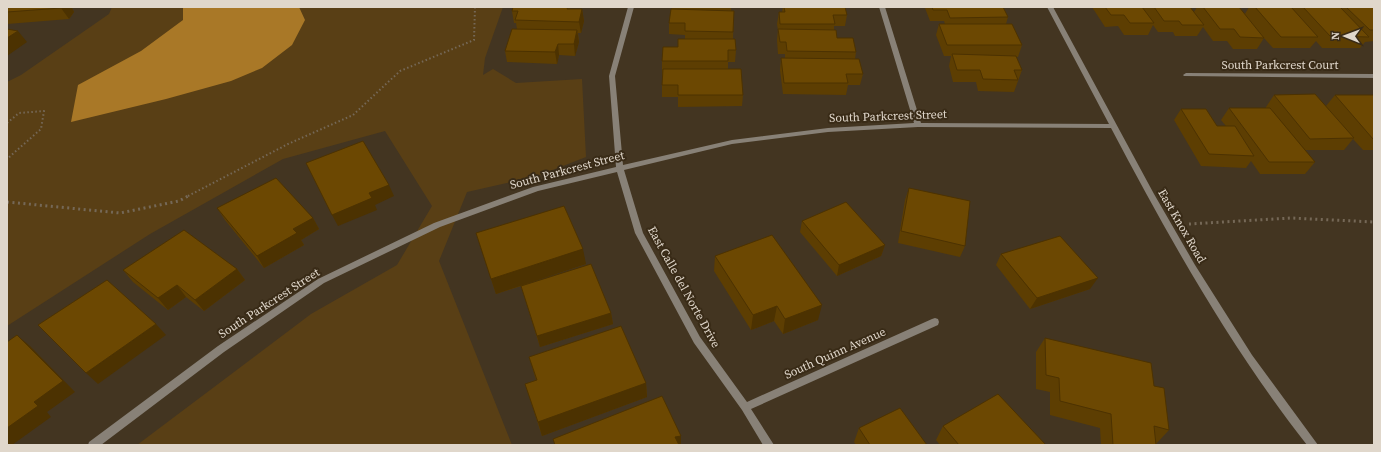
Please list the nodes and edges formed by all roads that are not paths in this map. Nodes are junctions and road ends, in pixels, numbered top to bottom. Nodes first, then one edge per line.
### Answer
1 (631, 7) edge
2 (882, 7) edge
3 (1050, 7) edge
4 (1186, 75) dead end
5 (1374, 76) edge
6 (918, 125) junction
7 (1114, 126) junction
8 (620, 168) junction
9 (935, 322) dead end
10 (745, 407) junction
11 (93, 445) edge
12 (769, 445) edge
13 (1313, 445) edge

1 - 8 street, East Calle del Norte Drive
2 - 6 street
3 - 7 street, East Knox Road
4 - 5 street, South Parkcrest Court
6 - 7 street, South Parkcrest Street
6 - 8 street, South Parkcrest Street
7 - 13 street, East Knox Road
8 - 10 street, East Calle del Norte Drive
8 - 11 street, South Parkcrest Street
9 - 10 street, South Quinn Avenue
10 - 12 street, East Calle del Norte Drive

